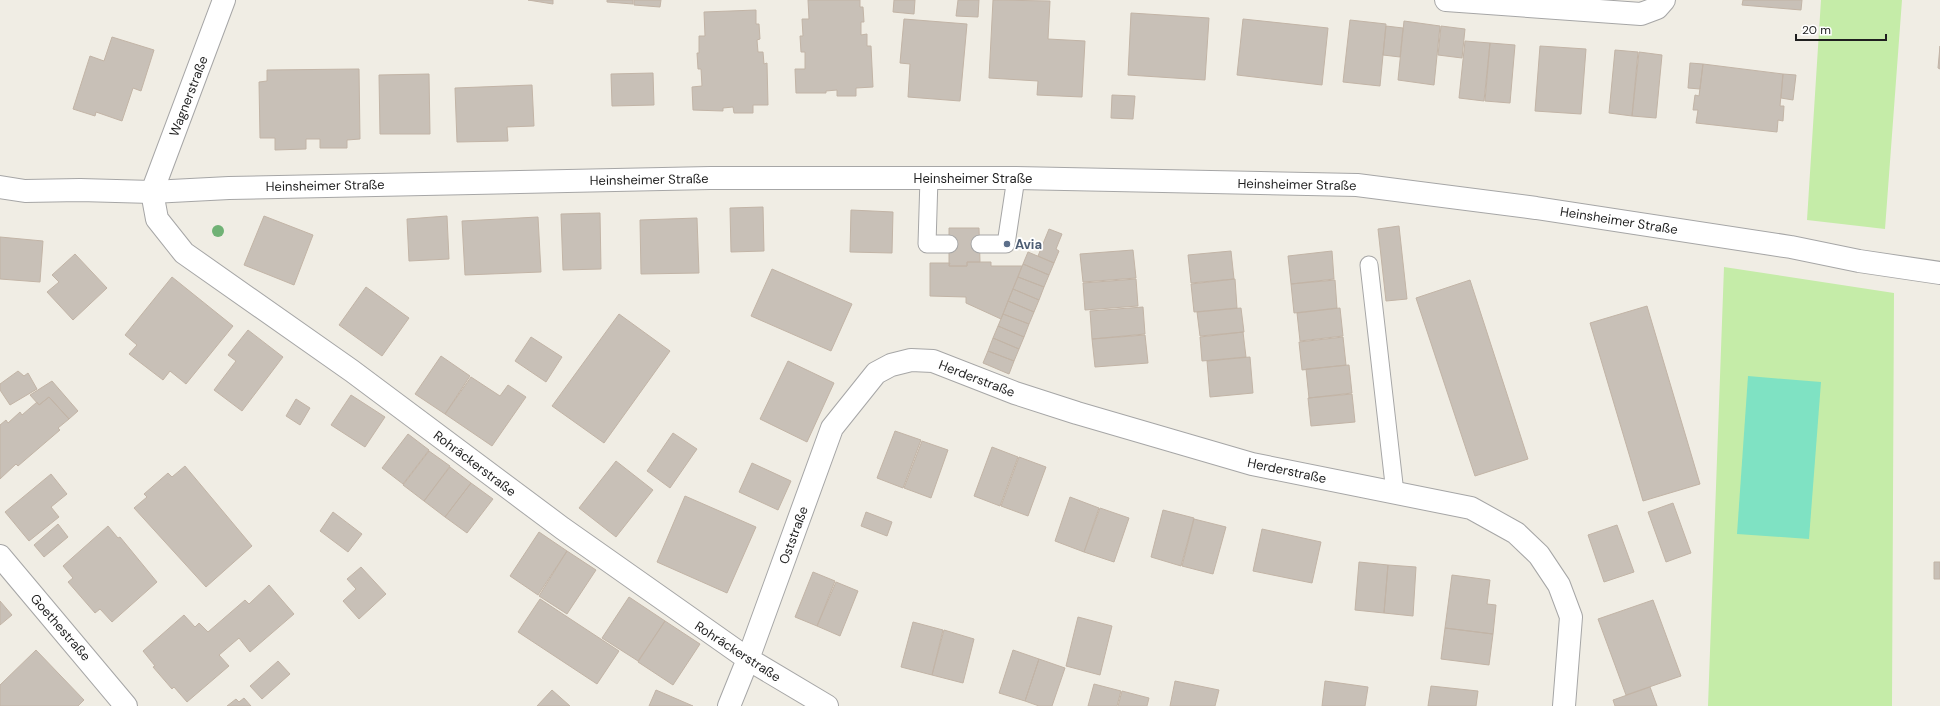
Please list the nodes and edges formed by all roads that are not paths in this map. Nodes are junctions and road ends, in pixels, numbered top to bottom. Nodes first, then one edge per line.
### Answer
1 (224, 0) edge
2 (1446, 0) edge
3 (1664, 0) edge
4 (929, 178) junction
5 (1016, 178) junction
6 (0, 187) edge
7 (152, 192) junction
8 (949, 244) dead end
9 (980, 244) dead end
10 (1369, 265) dead end
11 (1940, 273) edge
12 (876, 373) joint
13 (1395, 493) junction
14 (0, 556) edge
15 (748, 660) junction
16 (120, 704) edge
17 (729, 706) edge
18 (828, 706) edge
19 (1564, 706) edge

1 - 7 street, Wagnerstraße
2 - 3 street
4 - 5 street, Heinsheimer Straße
4 - 7 street, Heinsheimer Straße
4 - 8 lane
5 - 9 lane
5 - 11 street, Heinsheimer Straße
6 - 7 street, Heinsheimer Straße
7 - 15 street, Rohräckerstraße
10 - 13 lane
12 - 13 street, Herderstraße
12 - 15 street, Oststraße
13 - 19 street, Herderstraße
14 - 16 street, Goethestraße
15 - 17 street, Oststraße
15 - 18 street, Rohräckerstraße

